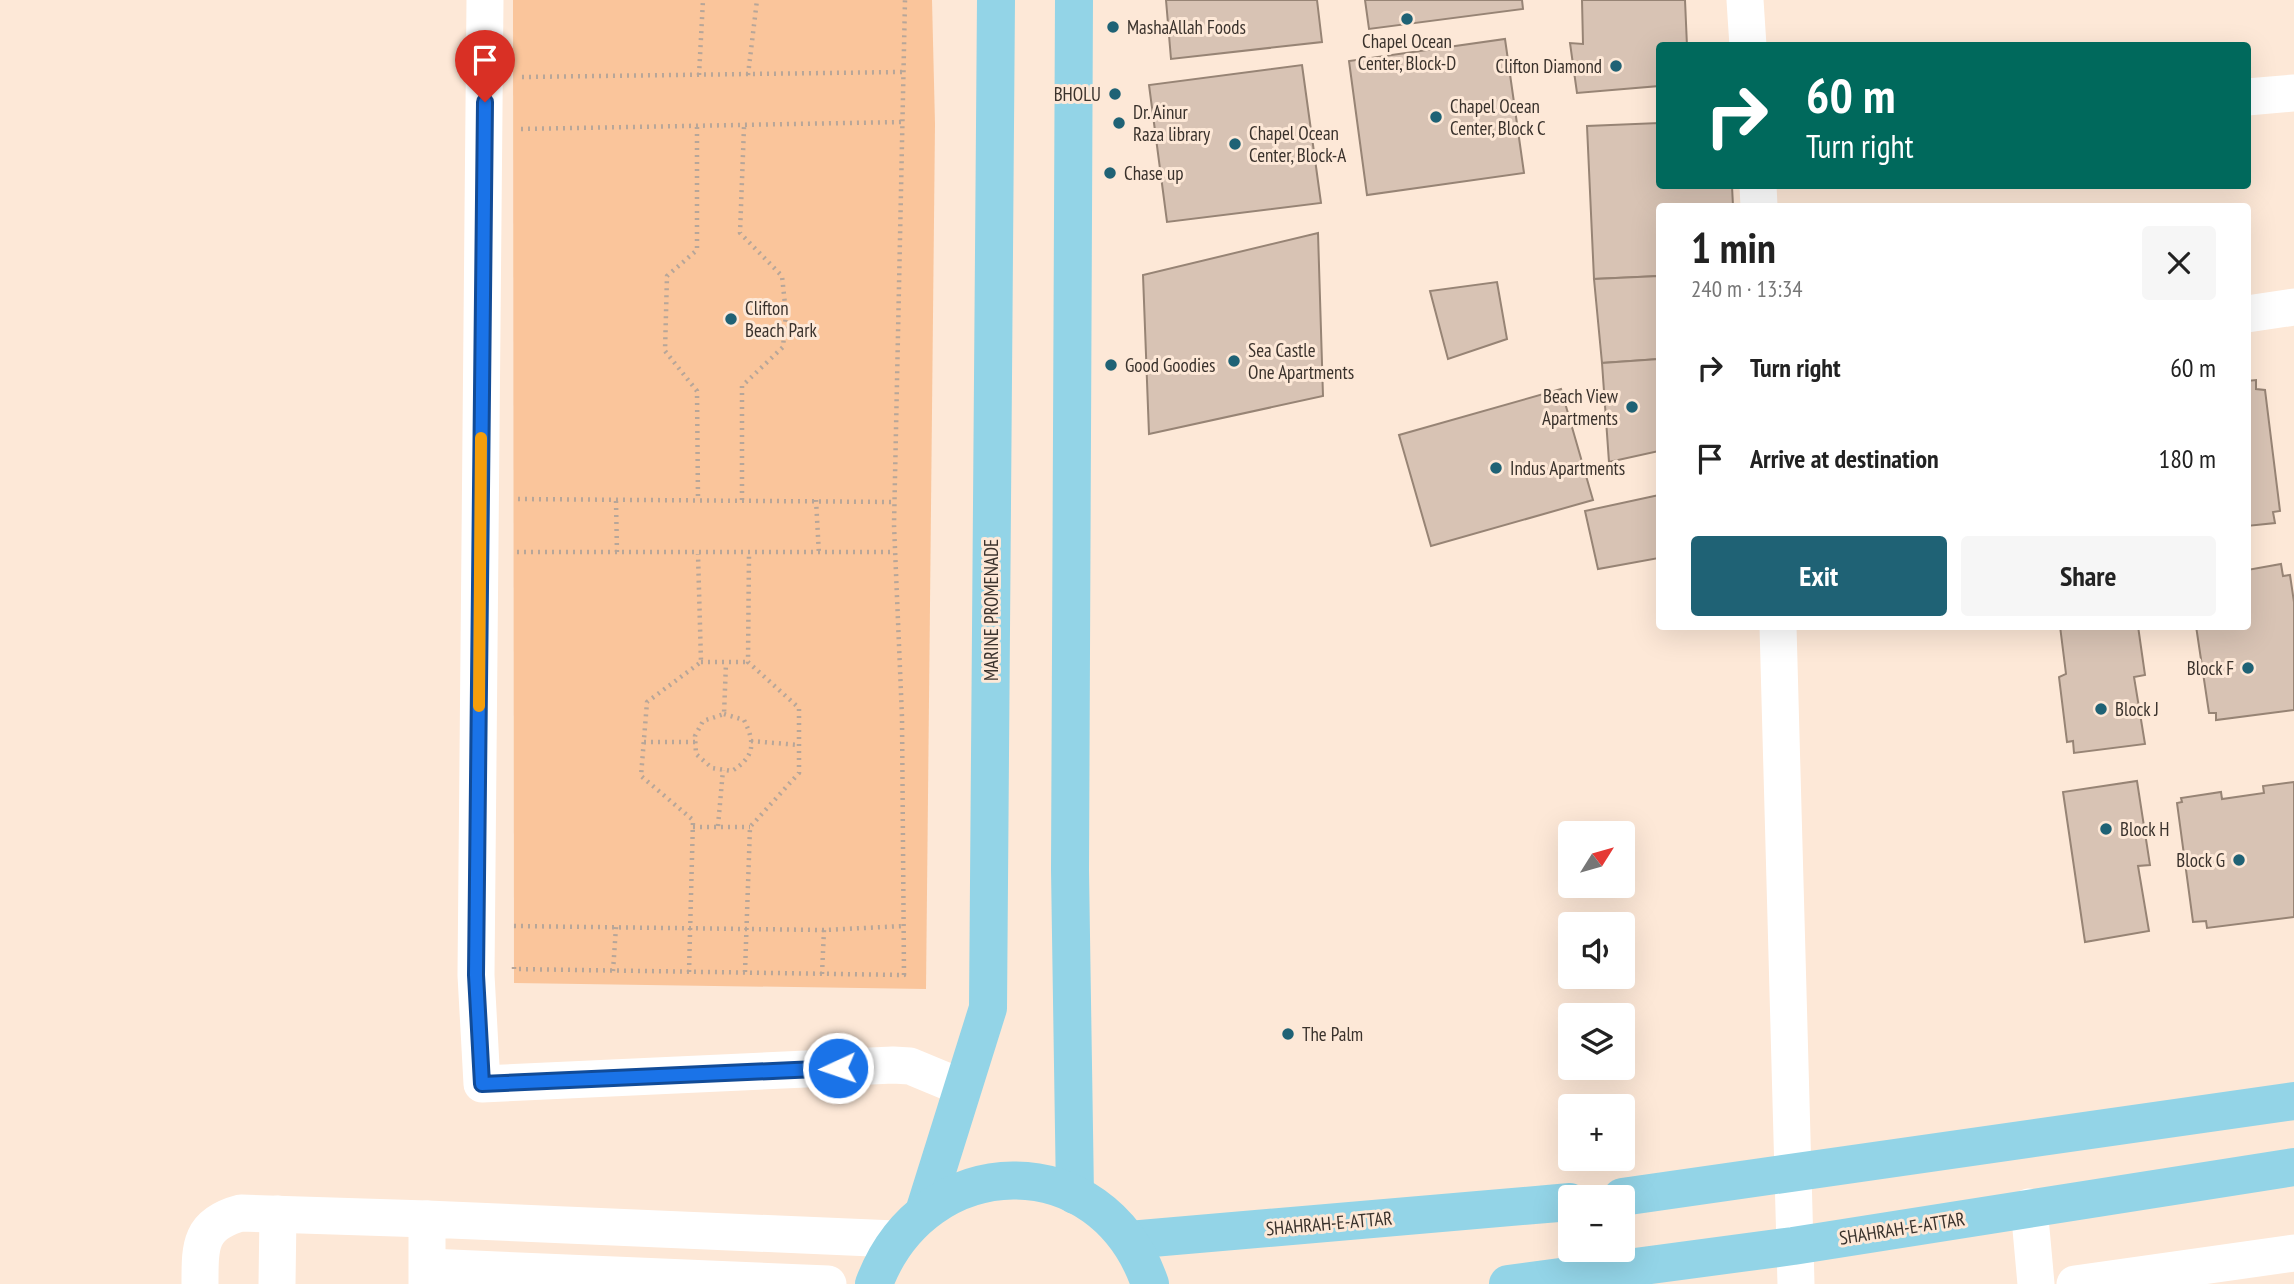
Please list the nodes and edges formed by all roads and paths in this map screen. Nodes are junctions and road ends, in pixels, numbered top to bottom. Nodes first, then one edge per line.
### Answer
1 (485, 0) edge
2 (703, 0) edge
3 (757, 0) edge
4 (905, 0) edge
5 (996, 0) edge
6 (1074, 0) edge
7 (1745, 0) edge
8 (1748, 42) edge
9 (902, 72) junction
10 (699, 75) junction
11 (748, 75) junction
12 (514, 77) dead end
13 (2294, 93) edge
14 (2251, 97) edge
15 (901, 122) junction
16 (696, 127) junction
17 (744, 127) junction
18 (514, 129) dead end
19 (2294, 307) edge
20 (2251, 313) edge
21 (514, 499) dead end
22 (616, 500) junction
23 (698, 500) junction
24 (742, 500) junction
25 (816, 500) junction
26 (892, 502) dead end
27 (514, 552) dead end
28 (894, 552) junction
29 (617, 553) junction
30 (698, 554) junction
31 (748, 554) junction
32 (819, 555) junction
33 (1778, 630) edge
34 (701, 662) junction
35 (748, 662) junction
36 (726, 663) junction
37 (724, 714) junction
38 (751, 741) junction
39 (644, 742) junction
40 (696, 743) junction
41 (799, 745) junction
42 (723, 770) junction
43 (718, 826) dead end
44 (693, 827) junction
45 (750, 827) junction
46 (514, 926) dead end
47 (904, 926) junction
48 (616, 927) junction
49 (690, 928) junction
50 (746, 929) junction
51 (824, 930) junction
52 (514, 969) dead end
53 (613, 971) junction
54 (688, 972) junction
55 (745, 973) junction
56 (822, 974) junction
57 (963, 1088) junction
58 (2294, 1101) edge
59 (2294, 1167) edge
60 (1792, 1175) junction
61 (1075, 1195) junction
62 (1635, 1195) edge
63 (1558, 1203) edge
64 (2029, 1207) junction
65 (925, 1209) junction
66 (278, 1214) junction
67 (427, 1219) junction
68 (895, 1239) junction
69 (1129, 1240) junction
70 (1793, 1246) junction
71 (2294, 1253) edge
72 (428, 1275) edge
73 (1561, 1281) edge
74 (200, 1284) edge
75 (277, 1284) edge
76 (828, 1284) edge
77 (874, 1284) edge
78 (1150, 1284) edge
79 (1508, 1284) edge
80 (1796, 1284) edge
81 (2036, 1284) edge
82 (2075, 1284) edge

1 - 57 street
2 - 10 path
3 - 11 path
4 - 9 path
5 - 57 main road, MARINE PROMENADE
6 - 61 main road
7 - 8 street
9 - 11 path
9 - 15 path
10 - 11 path
10 - 12 path
13 - 14 street
15 - 17 path
15 - 28 path
16 - 17 path
16 - 18 path
16 - 23 path
17 - 24 path
19 - 20 street
21 - 22 path
22 - 23 path
22 - 29 path
23 - 24 path
24 - 25 path
25 - 26 path
25 - 32 path
27 - 29 path
28 - 32 path
28 - 47 path
29 - 30 path
30 - 31 path
30 - 34 path
31 - 32 path
31 - 35 path
33 - 60 street
34 - 36 path
34 - 39 path
35 - 36 path
35 - 41 path
36 - 37 path
37 - 38 path
37 - 40 path
38 - 41 path
38 - 42 path
39 - 40 path
39 - 44 path
40 - 42 path
41 - 45 path
42 - 43 path
44 - 45 path
44 - 49 path
45 - 50 path
46 - 48 path
47 - 51 path
47 - 56 path
48 - 49 path
48 - 53 path
49 - 50 path
49 - 54 path
50 - 51 path
50 - 55 path
51 - 56 path
52 - 53 path
53 - 54 path
54 - 55 path
55 - 56 path
57 - 65 main road, MARINE PROMENADE
58 - 60 main road
59 - 64 main road, SHAHRAH-E-ATTAR
60 - 62 main road
60 - 70 street
61 - 65 main road
61 - 69 main road
63 - 69 main road, SHAHRAH-E-ATTAR
64 - 70 main road, SHAHRAH-E-ATTAR
64 - 81 street
65 - 68 main road
66 - 67 street
66 - 74 street
66 - 75 street
67 - 68 street
67 - 72 street
68 - 77 main road
69 - 78 main road
70 - 73 main road, SHAHRAH-E-ATTAR
70 - 80 street
71 - 82 street
72 - 76 street
73 - 79 main road, SHAHRAH-E-ATTAR

